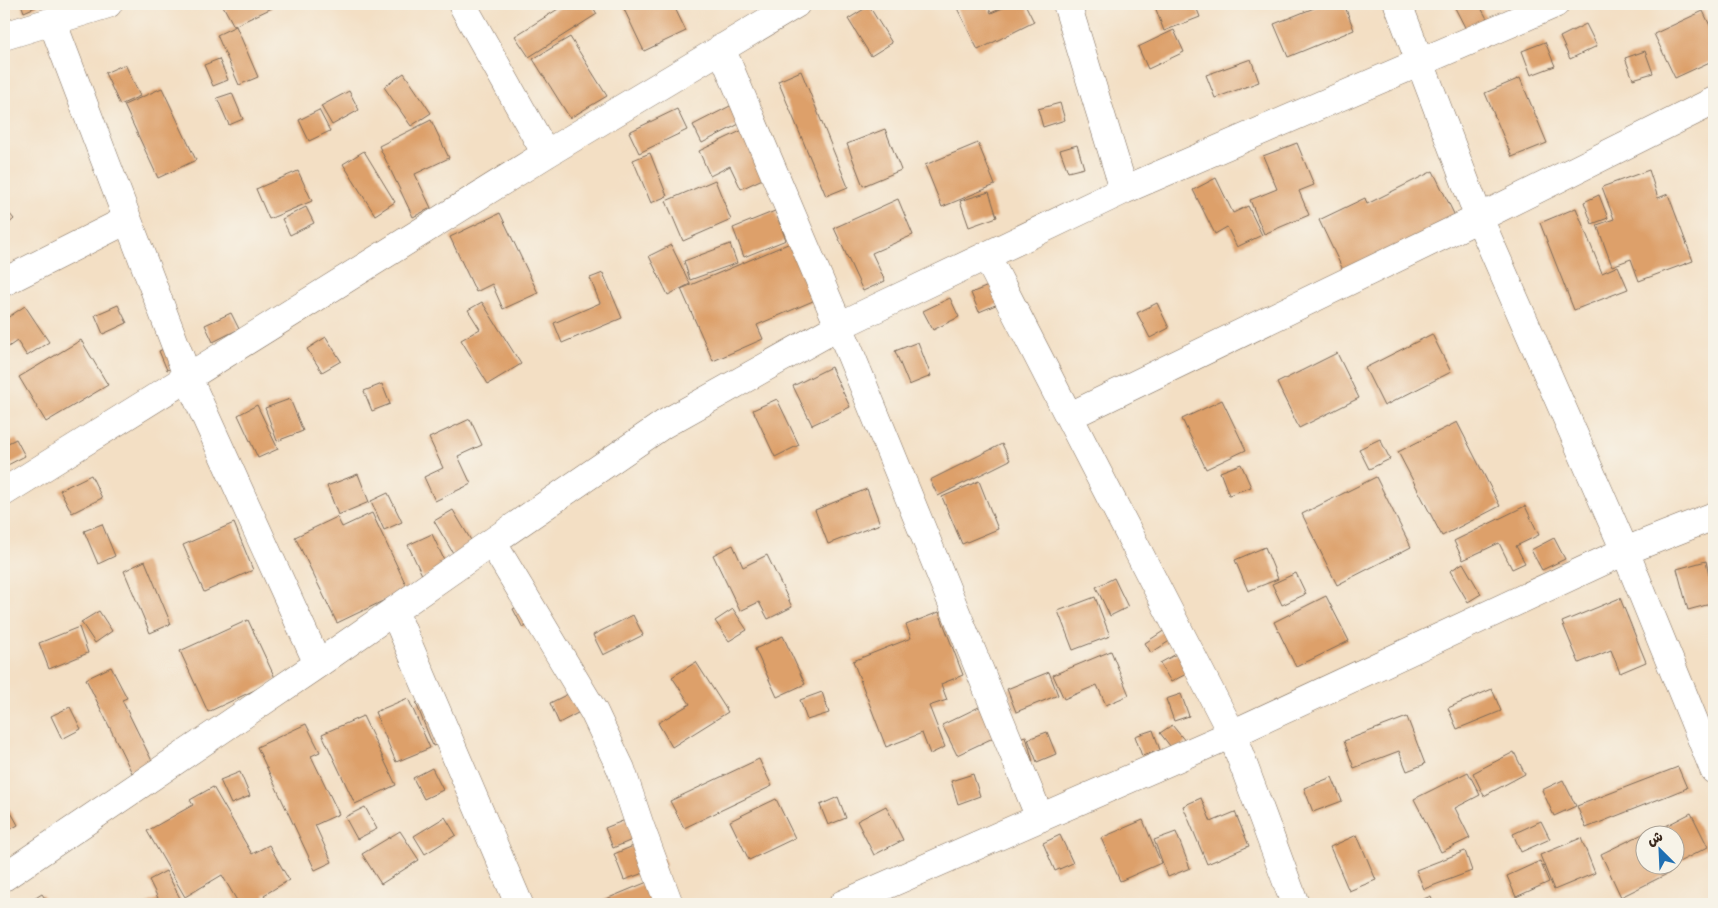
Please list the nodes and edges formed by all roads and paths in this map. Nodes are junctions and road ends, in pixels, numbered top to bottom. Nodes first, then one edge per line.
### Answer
1 (108, 4) edge
2 (462, 4) edge
3 (796, 4) edge
4 (1066, 4) edge
5 (1398, 4) edge
6 (1555, 4) edge
7 (52, 21) junction
8 (4, 36) edge
9 (721, 48) junction
10 (1421, 62) junction
11 (1714, 101) edge
12 (546, 154) junction
13 (1124, 190) junction
14 (1479, 218) junction
15 (127, 220) junction
16 (987, 256) junction
17 (4, 282) edge
18 (839, 326) junction
19 (188, 378) junction
20 (1070, 416) junction
21 (4, 492) edge
22 (1714, 516) edge
23 (492, 542) junction
24 (1625, 551) junction
25 (394, 611) junction
26 (318, 664) junction
27 (1232, 734) junction
28 (1714, 770) edge
29 (1040, 818) junction
30 (4, 877) edge
31 (519, 904) edge
32 (669, 904) edge
33 (843, 904) edge
34 (1295, 904) edge

1 - 7 street
2 - 12 street
3 - 9 street
4 - 13 street
5 - 10 street
6 - 10 street
7 - 8 street
7 - 15 street
9 - 12 street
9 - 18 street
10 - 13 street
10 - 14 street
11 - 14 street
12 - 19 street
13 - 16 street
14 - 20 street
14 - 24 street
15 - 17 street
15 - 19 street
16 - 18 street
16 - 20 street
18 - 23 street
18 - 29 street
19 - 21 street
19 - 26 street
20 - 27 street
22 - 24 street
23 - 25 street
23 - 32 street
24 - 27 street
24 - 28 street
25 - 26 street
25 - 31 street
26 - 30 street
27 - 29 street
27 - 34 street
29 - 33 street

